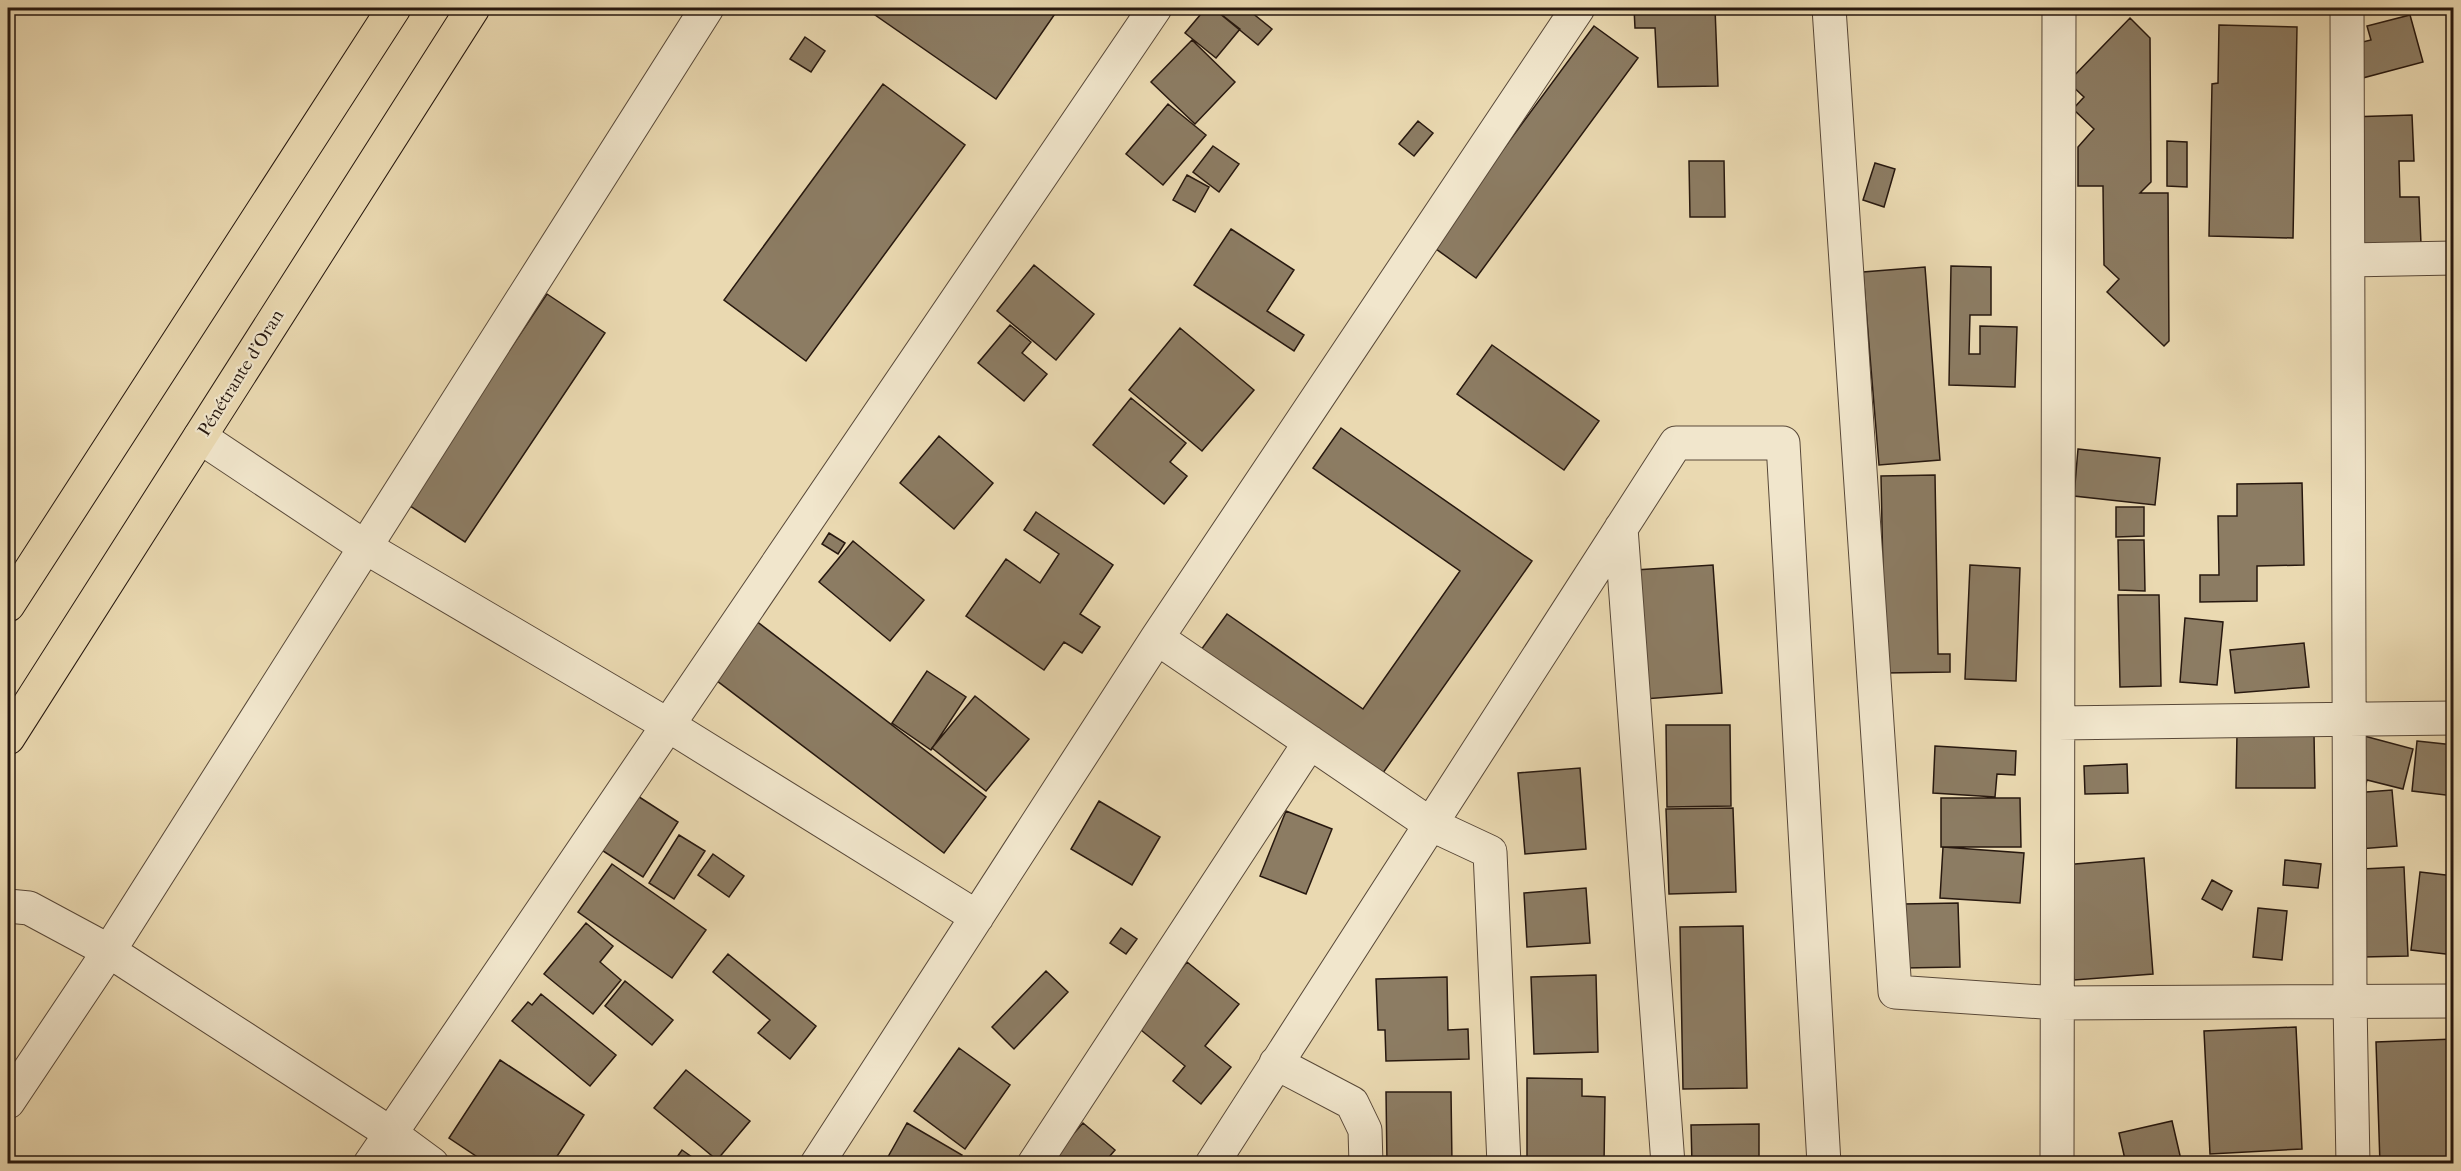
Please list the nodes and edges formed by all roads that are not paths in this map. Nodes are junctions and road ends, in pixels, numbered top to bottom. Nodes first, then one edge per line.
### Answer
1 (394, 8) edge
2 (473, 8) edge
3 (707, 8) edge
4 (1155, 8) edge
5 (1578, 8) edge
6 (1829, 8) edge
7 (2059, 8) edge
8 (2347, 8) edge
9 (2454, 258) edge
10 (2348, 260) junction
11 (200, 437) junction
12 (1621, 528) junction
13 (365, 547) junction
14 (8, 605) edge
15 (1157, 638) junction
16 (2454, 718) edge
17 (2349, 719) junction
18 (2058, 723) junction
19 (668, 724) junction
20 (8, 738) edge
21 (1310, 742) junction
22 (1430, 824) junction
23 (8, 906) edge
24 (977, 916) junction
25 (109, 951) junction
26 (2454, 1001) edge
27 (2350, 1002) junction
28 (2057, 1004) junction
29 (1276, 1063) junction
30 (8, 1102) edge
31 (390, 1133) junction
32 (370, 1164) edge
33 (432, 1164) edge
34 (817, 1164) edge
35 (1034, 1164) edge
36 (1212, 1164) edge
37 (1366, 1164) edge
38 (1504, 1164) edge
39 (1668, 1164) edge
40 (1824, 1164) edge
41 (2057, 1164) edge
42 (2353, 1164) edge

1 - 14 highway
2 - 11 highway, Pénétrante d'Oran
3 - 13 street
4 - 19 street
5 - 15 street
6 - 28 street
7 - 18 street
8 - 10 street
9 - 10 street
10 - 17 street
11 - 13 street
11 - 20 highway, Pénétrante d'Oran
12 - 22 street
12 - 39 street
12 - 40 street
13 - 19 street
13 - 25 street
15 - 21 street
15 - 24 street
16 - 17 street
17 - 18 street
17 - 27 street
18 - 28 street
19 - 24 street
19 - 31 street
21 - 22 street
21 - 35 street
22 - 29 street
22 - 38 street
23 - 25 street
24 - 34 street
25 - 30 street
25 - 31 street
26 - 27 street
27 - 28 street
27 - 42 street
28 - 41 street
29 - 36 street
29 - 37 street
31 - 32 street
31 - 33 street

